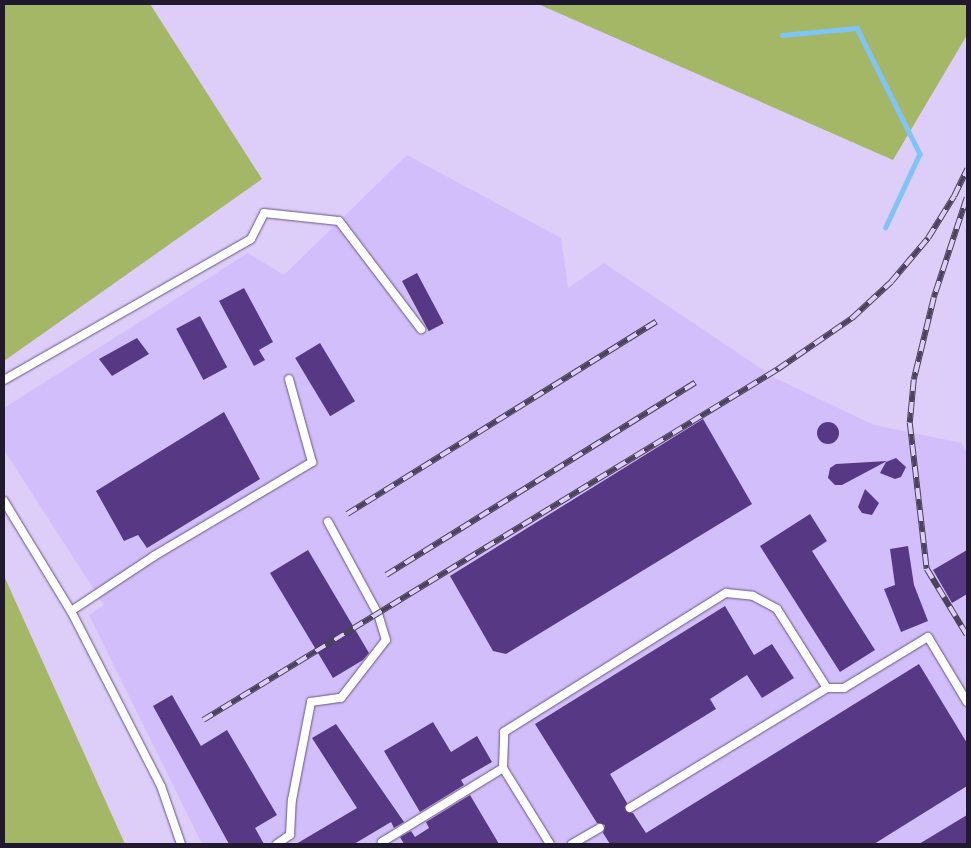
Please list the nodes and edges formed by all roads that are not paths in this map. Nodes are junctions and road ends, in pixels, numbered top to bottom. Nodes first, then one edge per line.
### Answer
1 (421, 329) dead end
2 (289, 379) dead end
3 (4, 380) edge
4 (4, 501) edge
5 (328, 522) dead end
6 (71, 611) junction
7 (827, 688) junction
8 (967, 702) edge
9 (503, 768) junction
10 (630, 808) dead end
11 (600, 828) dead end
12 (181, 844) edge
13 (277, 844) edge
14 (383, 844) edge
15 (550, 844) edge
16 (572, 844) edge

1 - 3 lane
2 - 6 lane
4 - 6 lane
5 - 13 lane
6 - 12 lane
7 - 8 lane
7 - 9 lane
7 - 10 lane
9 - 14 lane
9 - 15 lane
11 - 16 lane

